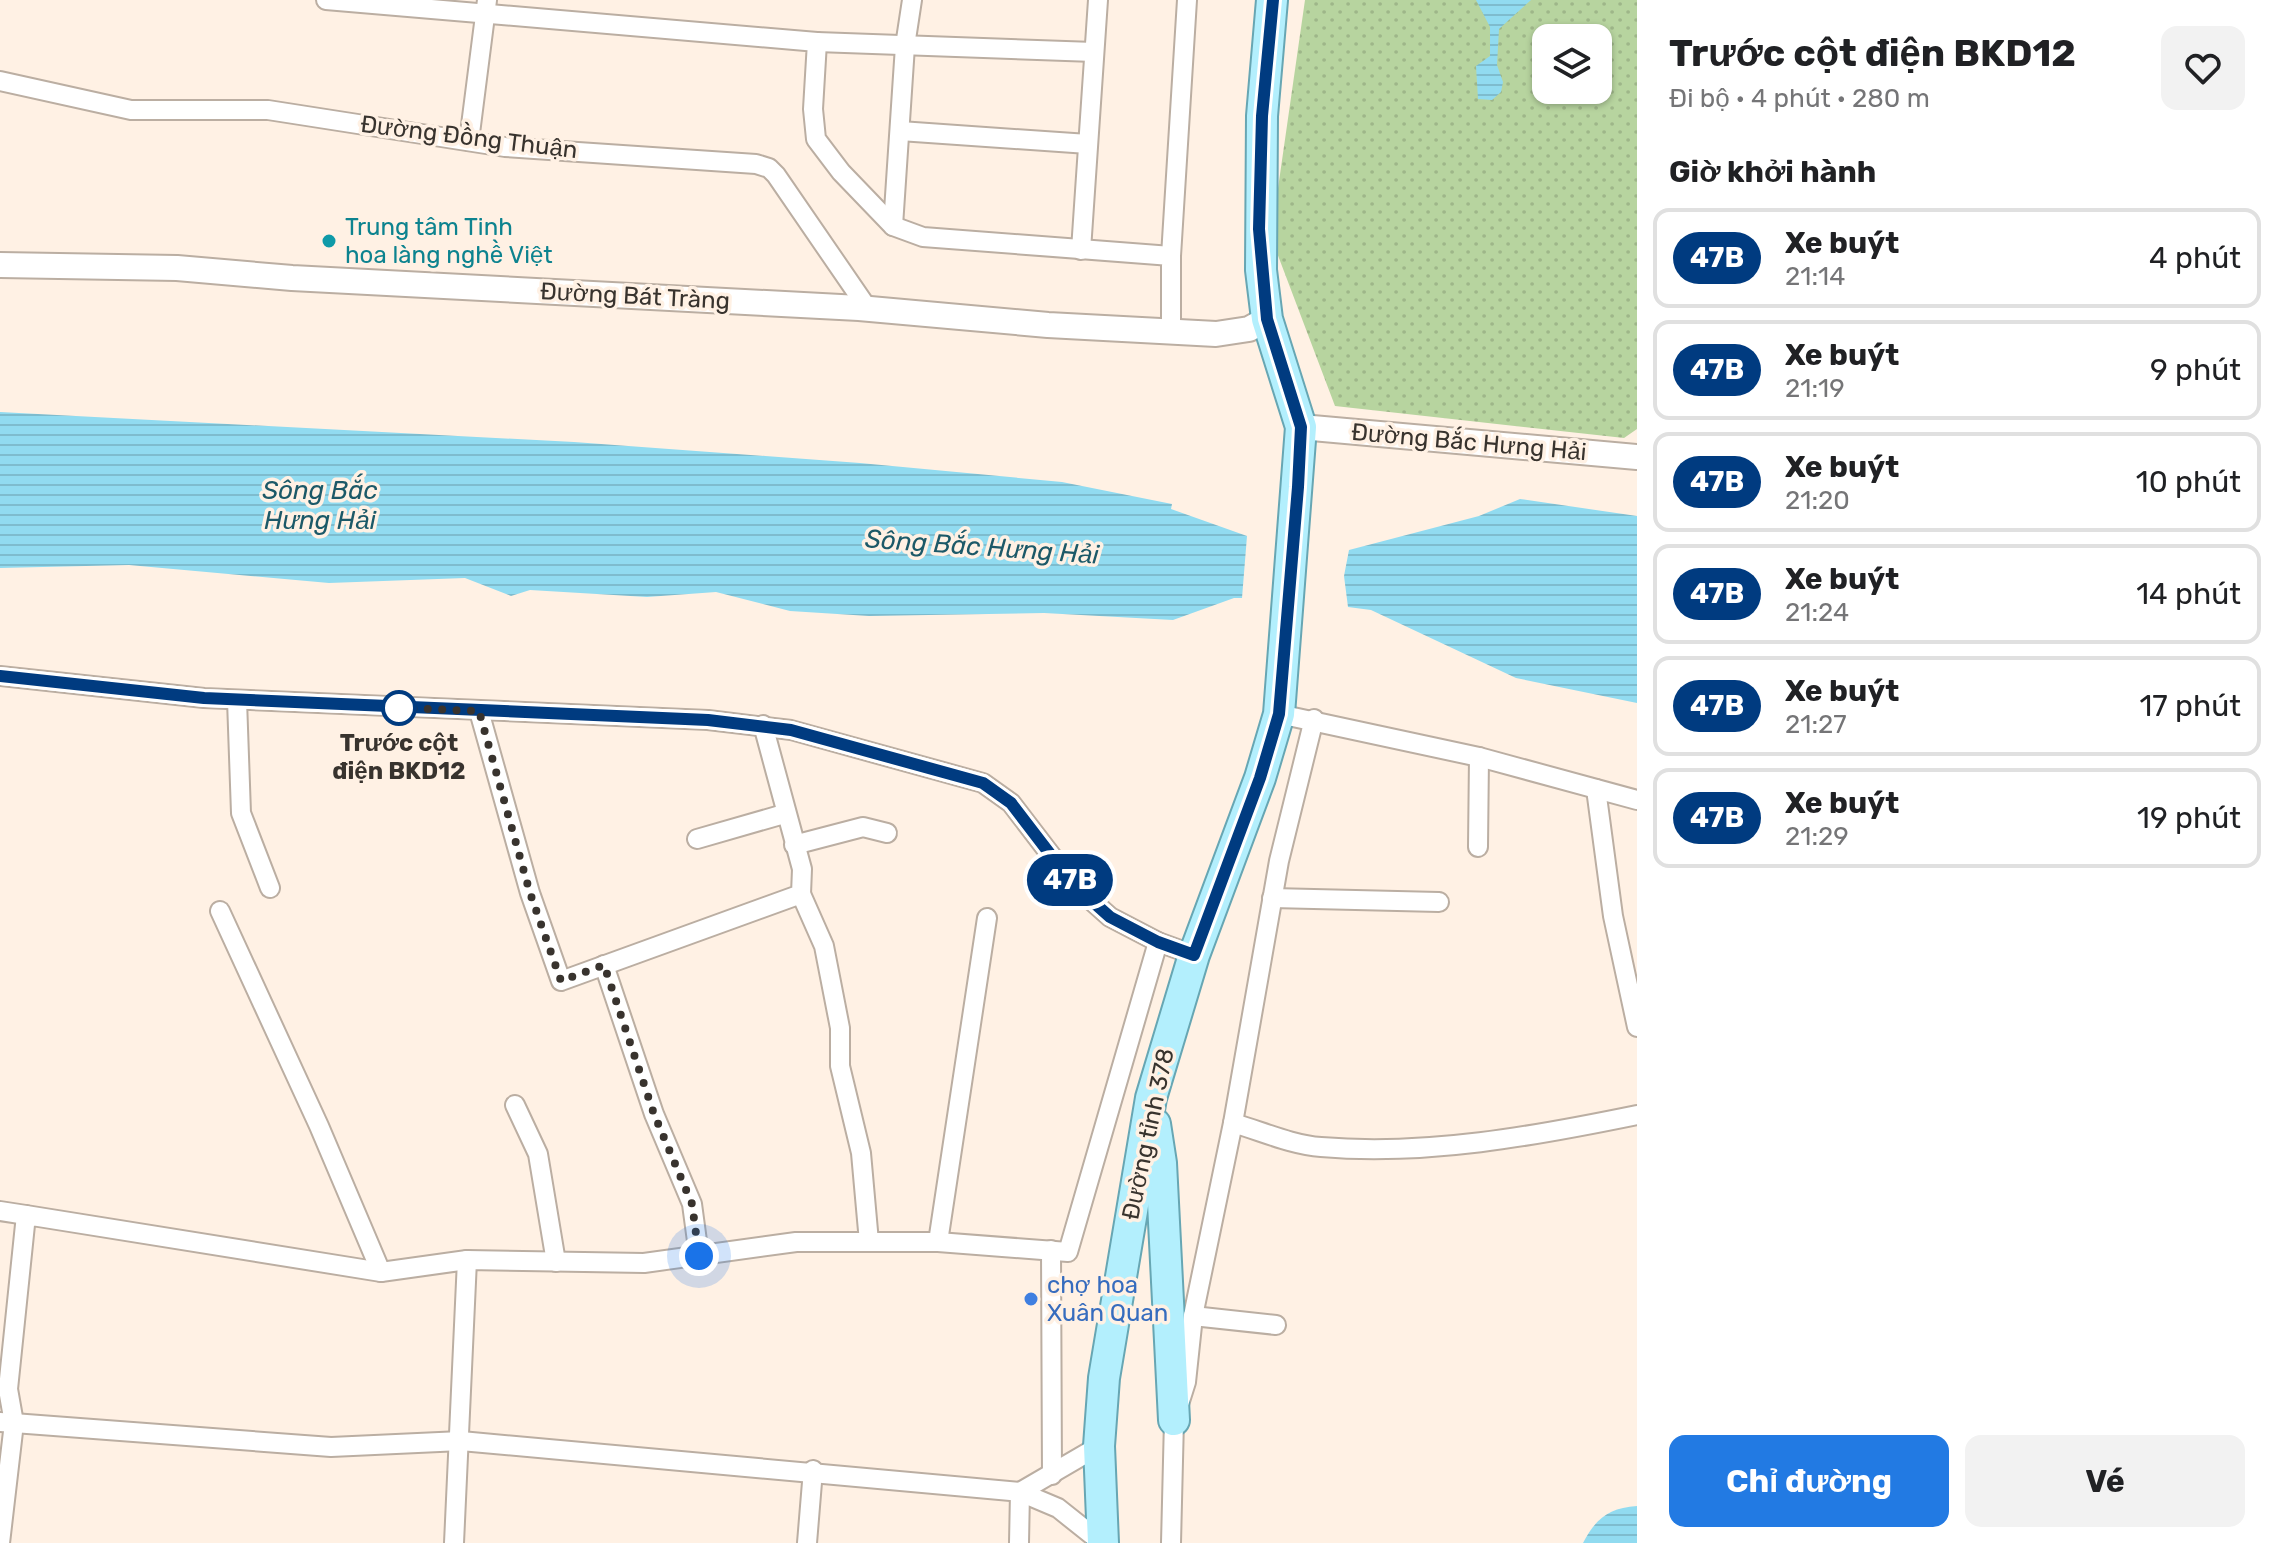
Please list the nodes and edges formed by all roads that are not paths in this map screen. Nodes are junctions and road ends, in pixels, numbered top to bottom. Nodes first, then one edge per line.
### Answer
1 (326, 0) edge
2 (912, 0) edge
3 (1098, 0) edge
4 (1187, 0) edge
5 (1272, 0) edge
6 (487, 7) edge
7 (817, 42) junction
8 (905, 46) junction
9 (1094, 52) junction
10 (0, 81) edge
11 (900, 131) junction
12 (469, 141) junction
13 (1088, 144) junction
14 (893, 226) junction
15 (1081, 250) junction
16 (1171, 256) junction
17 (0, 265) edge
18 (868, 309) junction
19 (1267, 319) junction
20 (1171, 332) junction
21 (1301, 427) junction
22 (1637, 457) edge
23 (0, 676) edge
24 (237, 700) junction
25 (1280, 703) junction
26 (479, 711) junction
27 (1314, 719) junction
28 (763, 725) junction
29 (1479, 757) junction
30 (1596, 789) junction
31 (1637, 800) edge
32 (784, 814) junction
33 (887, 833) dead end
34 (697, 839) dead end
35 (794, 845) junction
36 (1478, 847) dead end
37 (270, 888) dead end
38 (801, 894) junction
39 (1272, 898) junction
40 (1439, 902) dead end
41 (220, 911) dead end
42 (987, 918) dead end
43 (1158, 942) junction
44 (1194, 955) junction
45 (604, 965) junction
46 (1637, 1027) edge
47 (1151, 1098) junction
48 (515, 1105) dead end
49 (1637, 1115) edge
50 (1233, 1123) junction
51 (0, 1211) edge
52 (26, 1215) junction
53 (869, 1242) junction
54 (938, 1242) junction
55 (1051, 1250) junction
56 (699, 1256) junction
57 (467, 1260) junction
58 (556, 1262) junction
59 (381, 1272) junction
60 (1193, 1316) junction
61 (1276, 1325) dead end
62 (1174, 1420) junction
63 (7, 1422) edge
64 (461, 1441) junction
65 (1099, 1446) junction
66 (813, 1470) junction
67 (1052, 1475) junction
68 (1020, 1492) junction
69 (0, 1543) edge
70 (454, 1543) edge
71 (807, 1543) edge
72 (1019, 1543) edge
73 (1102, 1543) edge
74 (1171, 1543) edge

1 - 6 street
2 - 8 street
3 - 9 street
4 - 16 street
5 - 19 main road
6 - 7 street
6 - 12 street
7 - 8 street
7 - 14 street
8 - 9 street
8 - 11 street
9 - 13 street
10 - 12 street, Đường Đồng Thuận
11 - 13 street
11 - 14 street
12 - 18 street, Đường Đồng Thuận
13 - 15 street
14 - 15 street
15 - 16 street
16 - 20 street
17 - 18 street, Đường Bát Tràng
18 - 20 street, Đường Bát Tràng
19 - 20 street, Đường Bát Tràng
19 - 21 main road
21 - 22 street, Đường Bắc Hưng Hải
21 - 25 main road, Đường tỉnh 378
23 - 24 street
24 - 26 street
24 - 37 street
25 - 27 street
25 - 44 main road, Đường tỉnh 378
26 - 28 street
26 - 45 street
27 - 29 street
27 - 39 street
28 - 32 street
28 - 43 street
29 - 30 street
29 - 36 street
30 - 31 street
30 - 46 street
32 - 34 street
32 - 35 street
33 - 35 street
35 - 38 street
38 - 45 street
38 - 53 street
39 - 40 street
39 - 50 street
41 - 59 street
42 - 54 street
43 - 44 street
43 - 55 street
44 - 47 main road, Đường tỉnh 378
45 - 56 street
47 - 62 main road
47 - 65 main road, Đường tỉnh 378
48 - 58 street
49 - 50 street
50 - 60 street
51 - 52 street
52 - 59 street
52 - 63 street
53 - 54 street
53 - 56 street
54 - 55 street
55 - 67 street
56 - 58 street
57 - 58 street
57 - 59 street
57 - 64 street
60 - 61 street
60 - 62 street
62 - 74 street
63 - 64 street
63 - 69 street
64 - 66 street
64 - 70 street
65 - 67 street
65 - 73 main road, Đường tỉnh 378
66 - 68 street
66 - 71 street
67 - 68 street
68 - 72 street
68 - 73 street

